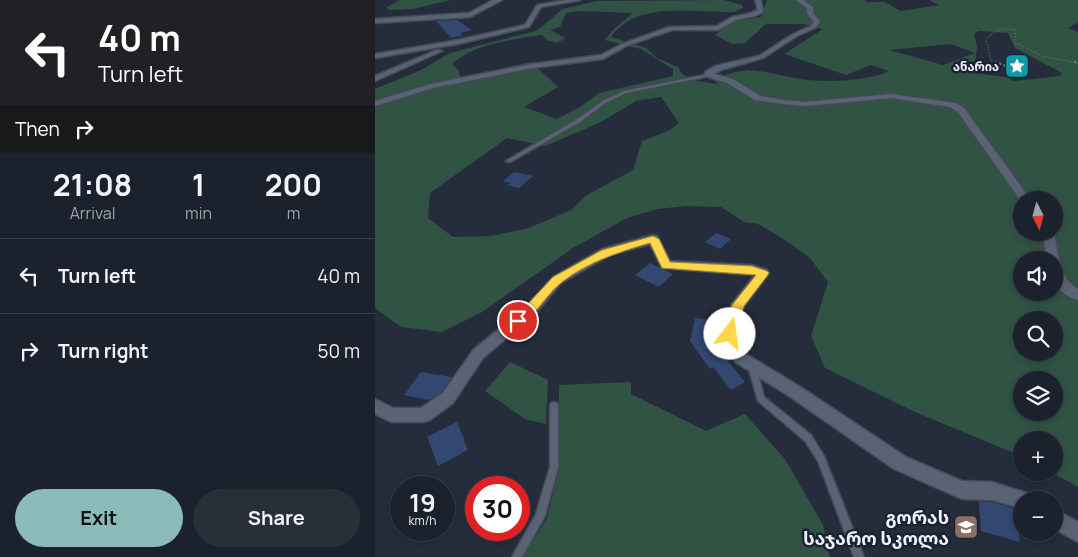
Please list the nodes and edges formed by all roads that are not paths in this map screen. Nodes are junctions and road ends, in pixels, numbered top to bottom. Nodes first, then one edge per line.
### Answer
1 (499, 0) edge
2 (578, 0) edge
3 (758, 0) edge
4 (799, 0) edge
5 (375, 21) edge
6 (476, 38) junction
7 (375, 56) edge
8 (708, 74) junction
9 (375, 79) edge
10 (375, 104) edge
11 (508, 161) dead end
12 (1020, 191) edge
13 (1063, 286) edge
14 (1078, 295) edge
15 (752, 365) junction
16 (554, 405) dead end
17 (375, 406) edge
18 (1013, 497) edge
19 (1063, 524) edge
20 (1078, 533) edge
21 (517, 557) edge
22 (859, 557) edge

1 - 5 street
2 - 6 street
3 - 10 street
4 - 8 street
6 - 7 street
6 - 9 street
8 - 11 lane
8 - 12 street
13 - 14 street
15 - 17 street
15 - 18 street
15 - 22 lane
16 - 21 lane
19 - 20 street

